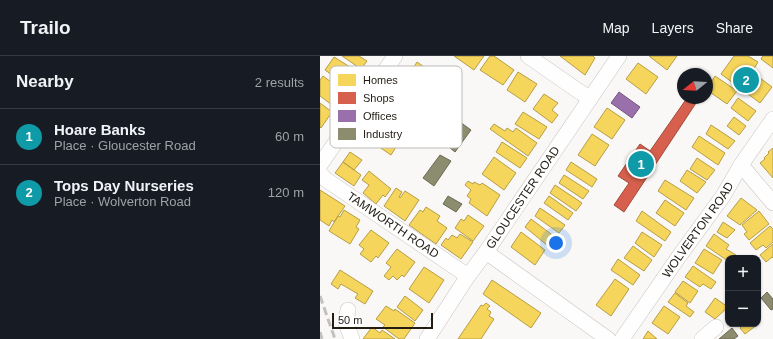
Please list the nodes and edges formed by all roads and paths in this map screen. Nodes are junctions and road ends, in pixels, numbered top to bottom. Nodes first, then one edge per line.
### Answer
1 (395, 56) edge
2 (528, 56) edge
3 (620, 56) edge
4 (388, 66) edge
5 (590, 99) junction
6 (773, 119) edge
7 (332, 148) edge
8 (320, 165) edge
9 (741, 165) junction
10 (320, 173) edge
11 (773, 203) edge
12 (486, 252) junction
13 (468, 276) junction
14 (348, 310) dead end
15 (716, 327) dead end
16 (352, 339) edge
17 (426, 339) edge
18 (608, 339) edge
19 (622, 339) edge
20 (702, 339) edge

1 - 4 street
2 - 5 street
3 - 5 street, GLOUCESTER ROAD
5 - 12 street, GLOUCESTER ROAD
6 - 9 street, WOLVERTON ROAD
7 - 8 street
9 - 11 street
9 - 19 street, WOLVERTON ROAD
10 - 13 street, TAMWORTH ROAD
12 - 13 street, GLOUCESTER ROAD
12 - 18 street
13 - 17 street, GLOUCESTER ROAD
14 - 16 street
15 - 20 street

